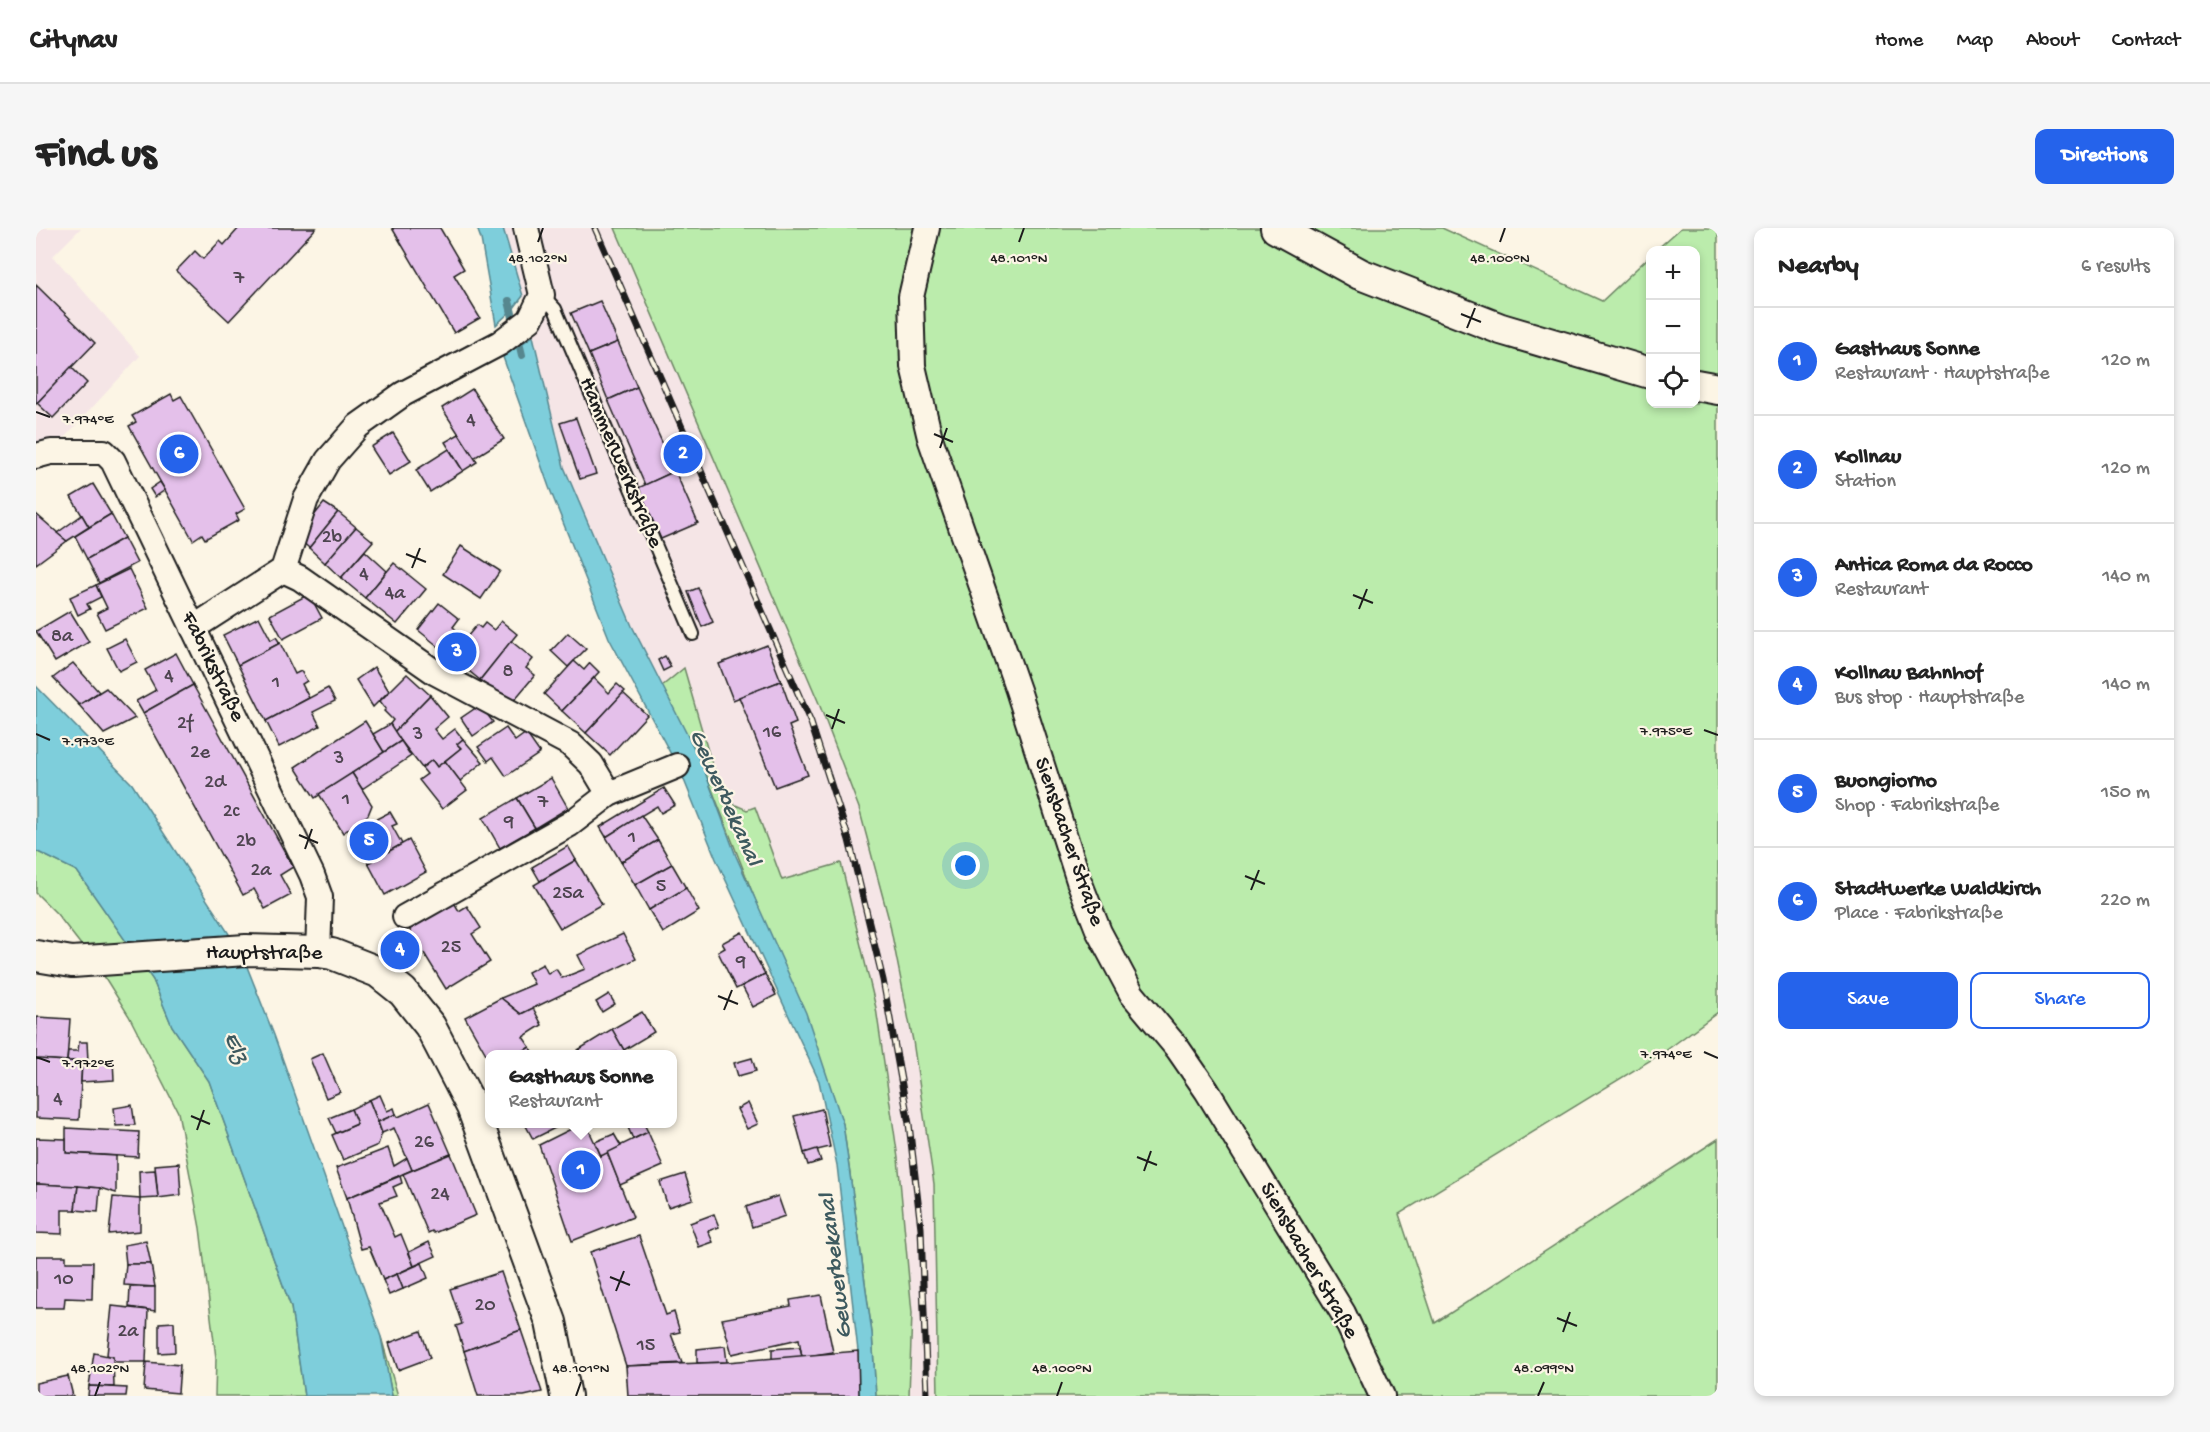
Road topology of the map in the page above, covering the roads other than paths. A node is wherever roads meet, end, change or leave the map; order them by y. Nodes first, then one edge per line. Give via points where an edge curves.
1 (526, 228) edge
2 (927, 228) edge
3 (1275, 228) edge
4 (542, 295) junction
5 (1646, 372) edge
6 (1700, 386) edge
7 (1718, 389) edge
8 (36, 456) edge
9 (283, 570) junction
10 (193, 628) junction
11 (693, 634) dead end
12 (677, 766) dead end
13 (609, 794) junction
14 (405, 917) dead end
15 (318, 952) junction
16 (36, 956) edge
17 (566, 1396) edge
18 (1382, 1396) edge

1 - 4 street
2 - 18 street, Siensbacher Straße via 911,297 918,387 930,438 1018,690 1078,881 1099,932 1132,994 1207,1091 1343,1314
3 - 5 street via 1360,274 1501,330
4 - 9 street via 530,321 500,343 403,394 358,426 328,460 306,499
4 - 11 lane, Hammerwerkstraße via 555,309
6 - 7 street
8 - 10 street, Fabrikstraße via 51,452 104,452 113,461
9 - 10 street
9 - 13 street via 436,673 570,744 591,764
10 - 15 street, Fabrikstraße via 312,875 320,897
12 - 13 street
13 - 14 street via 570,824
15 - 16 street, Hauptstraße via 246,950 72,962
15 - 17 street, Hauptstraße via 378,972 403,992 430,1026 472,1107 532,1264 557,1344

